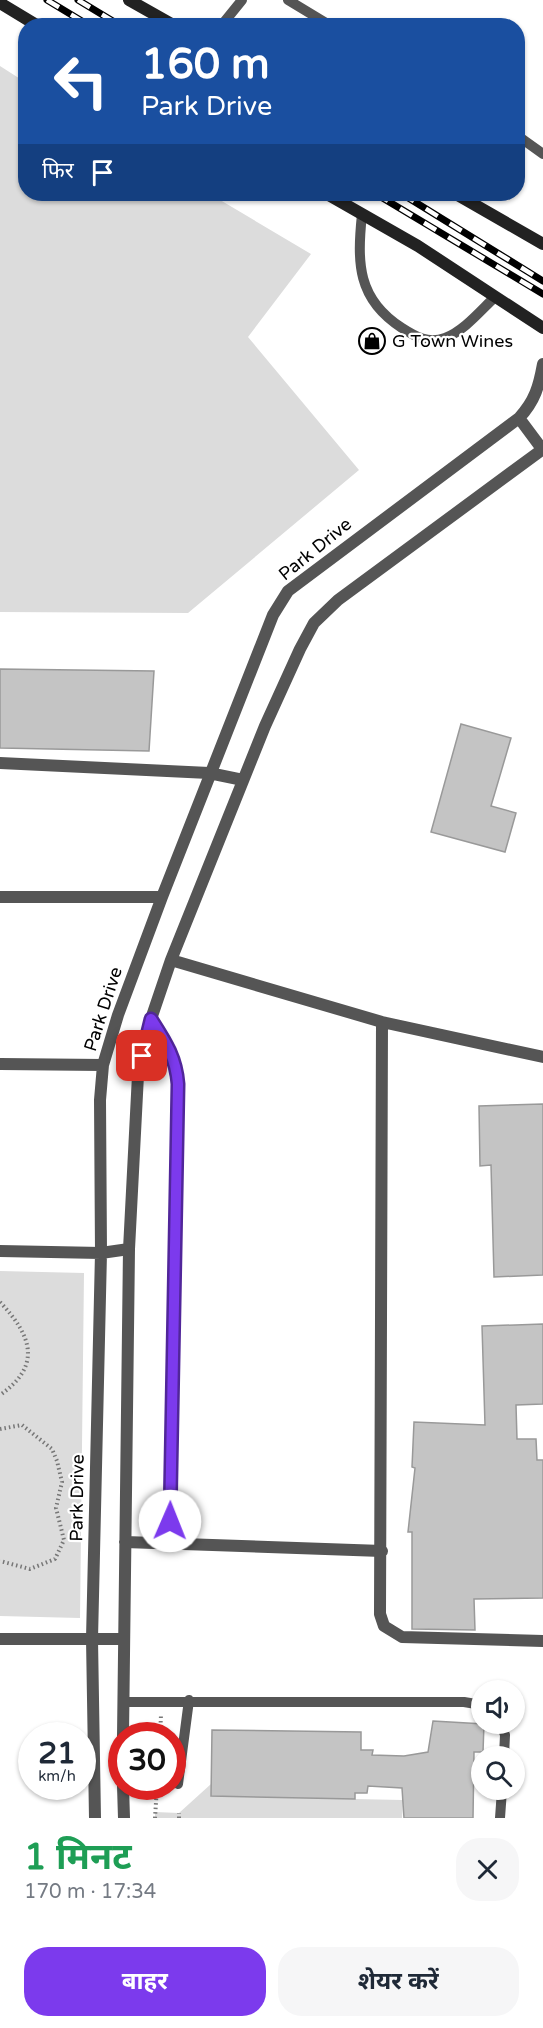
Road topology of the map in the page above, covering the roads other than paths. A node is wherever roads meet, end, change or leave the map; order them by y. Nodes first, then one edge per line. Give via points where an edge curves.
1 (129, 0) edge
2 (242, 0) edge
3 (288, 0) edge
4 (0, 3) edge
5 (25, 18) edge
6 (161, 18) edge
7 (227, 18) edge
8 (318, 18) edge
9 (525, 141) edge
10 (543, 154) edge
11 (339, 201) edge
12 (468, 201) edge
13 (362, 214) junction
14 (543, 244) edge
15 (495, 297) junction
16 (543, 328) edge
17 (543, 364) edge
18 (519, 418) junction
19 (542, 449) edge
20 (0, 763) edge
21 (209, 773) junction
22 (243, 780) junction
23 (0, 897) edge
24 (162, 897) junction
25 (171, 960) junction
26 (151, 1019) junction
27 (382, 1022) junction
28 (543, 1057) edge
29 (0, 1064) edge
30 (103, 1065) junction
31 (129, 1249) junction
32 (0, 1251) edge
33 (100, 1253) junction
34 (125, 1542) junction
35 (169, 1544) junction
36 (382, 1551) junction
37 (0, 1639) edge
38 (92, 1639) junction
39 (123, 1639) junction
40 (543, 1641) edge
41 (189, 1700) junction
42 (123, 1702) junction
43 (471, 1703) edge
44 (123, 1722) edge
45 (186, 1723) edge
46 (123, 1800) edge
47 (501, 1800) edge
48 (95, 1818) edge
49 (124, 1818) edge
50 (500, 1818) edge

1 - 6 main road
2 - 7 lane
3 - 8 lane
4 - 5 main road
9 - 10 lane
11 - 13 main road
12 - 14 main road
13 - 15 main road
13 - 15 lane via 358,250 369,297 409,332 424,341 445,338 460,330
15 - 16 main road
17 - 18 street, Park Drive via 538,390
18 - 19 street
18 - 21 street, Park Drive via 288,591 273,615
19 - 22 street via 338,600 314,623
20 - 21 street
21 - 22 street
21 - 24 street, Park Drive
22 - 25 street
23 - 24 street
24 - 30 street, Park Drive
25 - 26 street
25 - 27 street
26 - 31 street via 138,1075
26 - 35 street via 172,1051 178,1084
27 - 28 street
27 - 36 street
29 - 30 street
30 - 33 street, Park Drive
31 - 33 street
31 - 34 street
32 - 33 street
33 - 38 street, Park Drive
34 - 35 street
34 - 39 street
35 - 36 street
36 - 40 street via 380,1614 391,1633 402,1638
37 - 38 street
38 - 39 street
38 - 48 street, Park Drive
39 - 42 street
41 - 42 lane
41 - 43 lane
41 - 45 lane
42 - 44 street
46 - 49 street
47 - 50 lane

